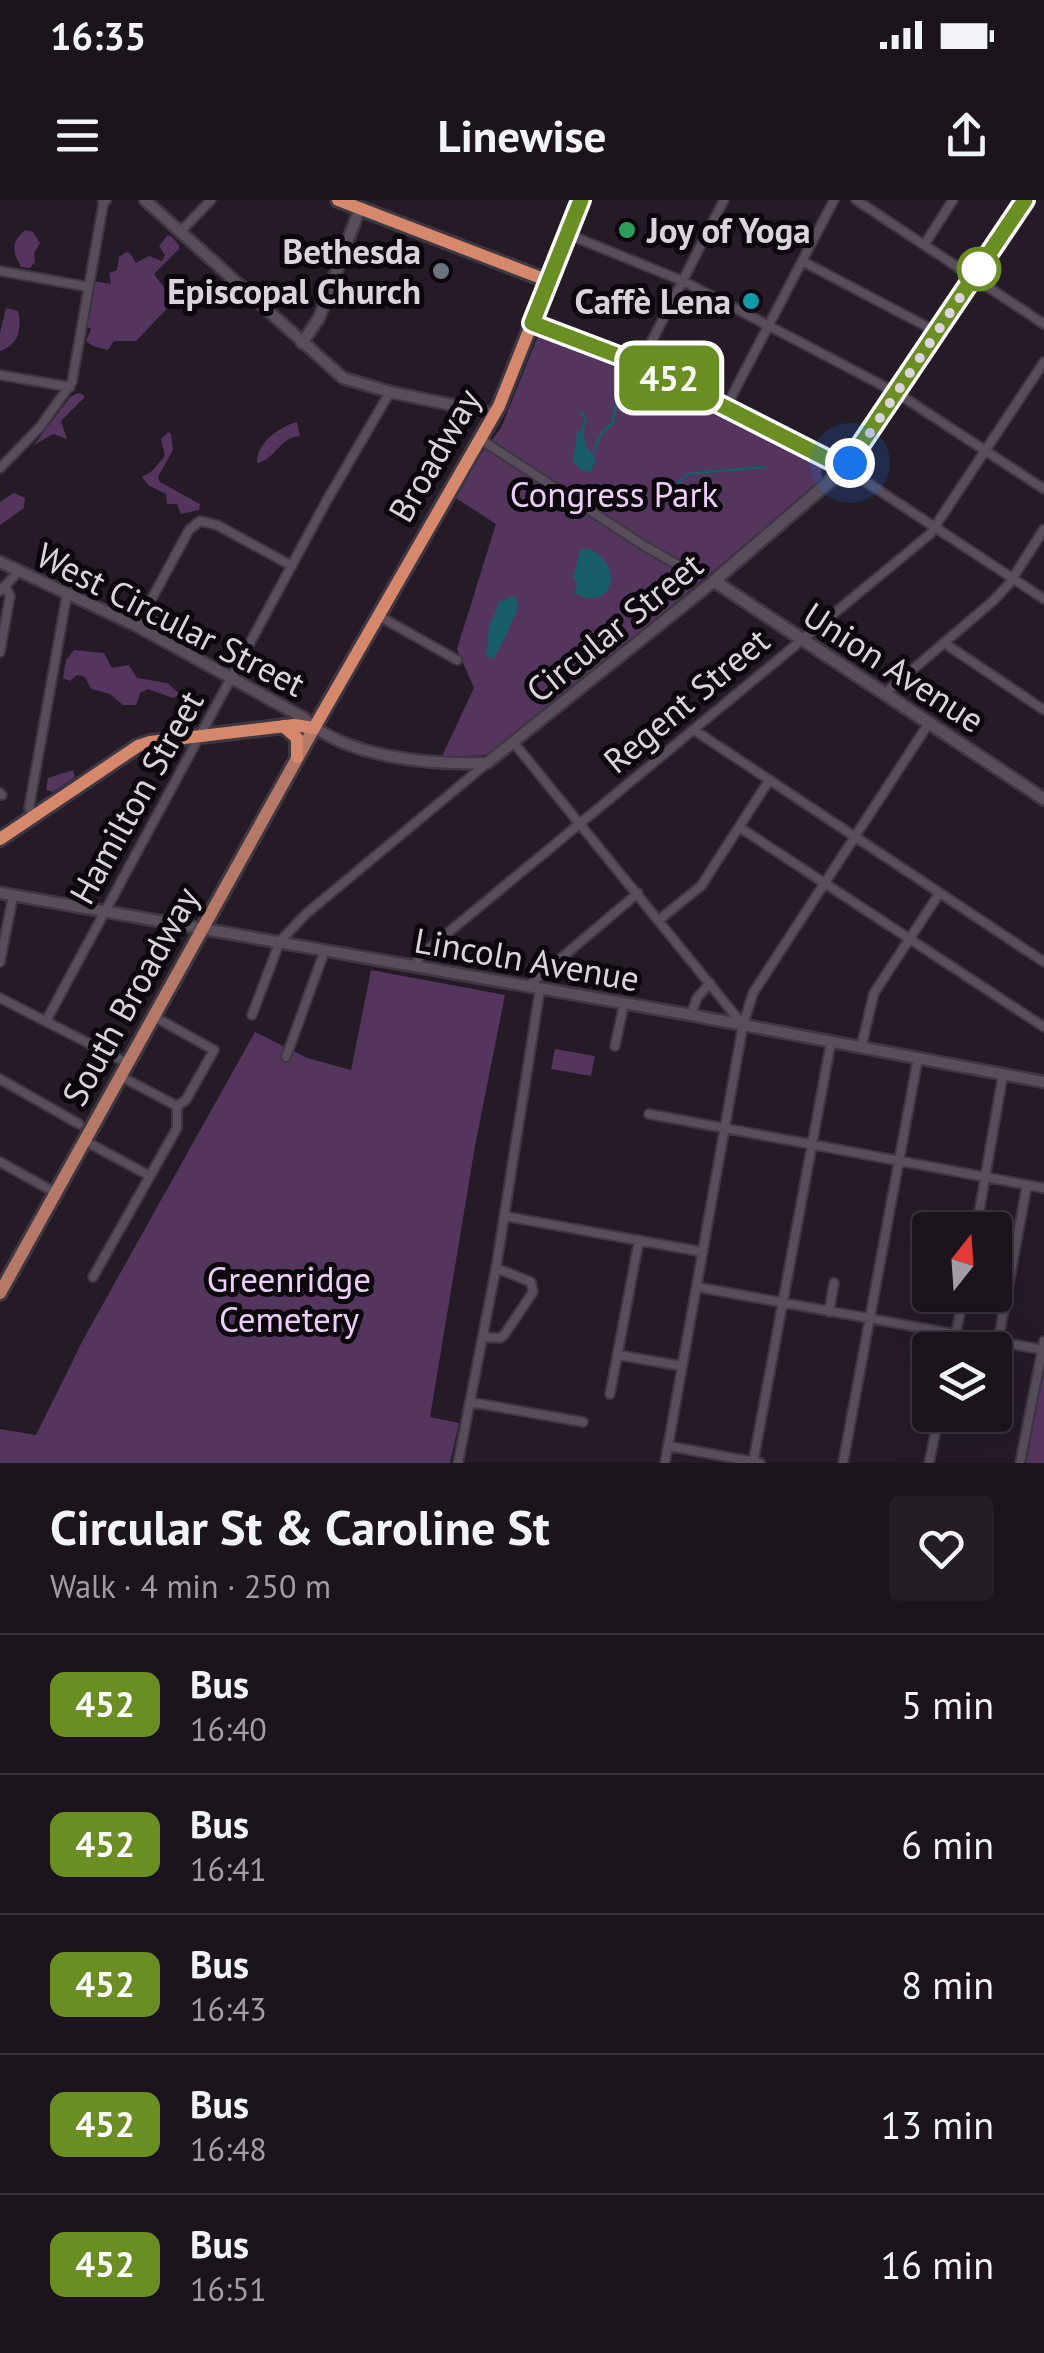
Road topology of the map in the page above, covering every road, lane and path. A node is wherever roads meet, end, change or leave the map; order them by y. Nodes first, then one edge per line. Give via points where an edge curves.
1 (104, 200) edge
2 (145, 200) edge
3 (211, 200) edge
4 (338, 200) edge
5 (582, 200) edge
6 (724, 200) edge
7 (834, 200) edge
8 (856, 200) edge
9 (953, 200) edge
10 (1025, 200) edge
11 (360, 208) junction
12 (181, 231) junction
13 (567, 234) junction
14 (924, 245) junction
15 (802, 261) junction
16 (0, 271) edge
17 (974, 278) junction
18 (549, 280) junction
19 (683, 282) junction
20 (89, 287) junction
21 (532, 323) junction
22 (1044, 324) edge
23 (769, 326) junction
24 (938, 332) junction
25 (302, 344) junction
26 (1044, 362) edge
27 (640, 364) junction
28 (0, 375) edge
29 (70, 387) junction
30 (390, 392) junction
31 (897, 393) junction
32 (726, 406) junction
33 (495, 414) junction
34 (480, 439) junction
35 (985, 450) junction
36 (813, 451) junction
37 (0, 468) edge
38 (845, 468) junction
39 (1044, 488) edge
40 (820, 490) junction
41 (934, 527) junction
42 (1044, 530) edge
43 (0, 562) edge
44 (292, 566) junction
45 (19, 571) junction
46 (690, 572) dead end
47 (1012, 579) junction
48 (714, 581) junction
49 (3, 588) edge
50 (67, 594) junction
51 (1044, 599) edge
52 (379, 616) junction
53 (136, 626) junction
54 (802, 640) junction
55 (944, 643) junction
56 (0, 652) edge
57 (456, 660) dead end
58 (232, 679) junction
59 (884, 694) junction
60 (1044, 710) edge
61 (928, 723) junction
62 (283, 726) junction
63 (314, 728) junction
64 (694, 730) junction
65 (200, 737) junction
66 (514, 743) junction
67 (297, 758) junction
68 (487, 763) junction
69 (768, 782) junction
70 (1044, 798) edge
71 (33, 817) junction
72 (580, 823) junction
73 (739, 828) junction
74 (854, 838) junction
75 (0, 839) edge
76 (825, 885) junction
77 (0, 893) edge
78 (638, 893) junction
79 (940, 894) junction
80 (13, 896) junction
81 (104, 911) junction
82 (660, 919) junction
83 (201, 929) junction
84 (910, 939) junction
85 (280, 942) junction
86 (325, 950) junction
87 (0, 962) edge
88 (1044, 962) edge
89 (414, 966) junction
90 (710, 983) junction
91 (527, 987) junction
92 (540, 989) junction
93 (0, 998) edge
94 (624, 1004) junction
95 (252, 1015) dead end
96 (691, 1015) junction
97 (153, 1016) junction
98 (47, 1019) junction
99 (743, 1025) junction
100 (1044, 1026) edge
101 (831, 1042) junction
102 (615, 1046) dead end
103 (861, 1048) junction
104 (286, 1057) dead end
105 (918, 1058) junction
106 (124, 1070) junction
107 (1003, 1074) junction
108 (0, 1079) edge
109 (1044, 1082) edge
110 (177, 1106) junction
111 (649, 1114) dead end
112 (79, 1124) dead end
113 (725, 1129) junction
114 (85, 1140) junction
115 (812, 1147) junction
116 (0, 1162) edge
117 (898, 1163) junction
118 (148, 1175) junction
119 (985, 1177) junction
120 (1028, 1184) junction
121 (1044, 1188) edge
122 (56, 1193) junction
123 (979, 1212) edge
124 (504, 1216) junction
125 (639, 1240) junction
126 (703, 1252) junction
127 (496, 1268) junction
128 (93, 1277) dead end
129 (834, 1283) dead end
130 (696, 1287) junction
131 (0, 1294) edge
132 (784, 1303) junction
133 (829, 1312) junction
134 (870, 1319) junction
135 (945, 1332) edge
136 (1000, 1332) edge
137 (483, 1337) junction
138 (1012, 1344) edge
139 (1044, 1347) edge
140 (618, 1355) junction
141 (682, 1366) junction
142 (610, 1394) dead end
143 (470, 1402) junction
144 (584, 1422) dead end
145 (935, 1432) edge
146 (668, 1446) junction
147 (755, 1462) edge
148 (458, 1463) edge
149 (665, 1463) edge
150 (843, 1463) edge
151 (929, 1463) edge
152 (1020, 1463) edge

1 - 20 street
2 - 12 street
3 - 12 street
4 - 11 highway
5 - 13 highway, Broadway
6 - 19 street
7 - 15 street
8 - 14 street
9 - 14 street
10 - 17 street, Circular Street
11 - 18 highway
11 - 25 street via 319,318
12 - 25 street
13 - 18 highway, Broadway
13 - 19 street
14 - 17 street
15 - 23 street
15 - 24 street
16 - 20 street
17 - 22 street
17 - 24 street, Circular Street
18 - 21 highway, Broadway
19 - 23 street
19 - 27 street
20 - 29 street
21 - 27 main road
21 - 33 highway, Broadway
23 - 31 street
23 - 32 street
24 - 31 street, Circular Street
25 - 30 street via 343,378
26 - 35 street, Regent Street
27 - 32 main road
28 - 29 street
29 - 37 street
30 - 33 street
30 - 44 street, Hamilton Street
31 - 35 street
31 - 38 street, Circular Street
32 - 36 main road
33 - 34 highway, Broadway
34 - 46 street
34 - 52 highway, Broadway
35 - 39 street
35 - 41 street, Regent Street
36 - 38 main road
36 - 40 main road via 826,464
38 - 40 main road, Circular Street
38 - 41 street
40 - 48 main road, Circular Street
41 - 47 street
41 - 54 street, Regent Street
42 - 47 street
43 - 45 street, West Circular Street
44 - 53 street via 200,521
44 - 58 street, Hamilton Street
45 - 49 street
45 - 50 street, West Circular Street
47 - 51 street
47 - 55 street
48 - 54 main road, Union Avenue
48 - 66 street, Circular Street
49 - 56 street via 10,596
50 - 53 street, West Circular Street
50 - 71 street via 29,808
52 - 57 street
52 - 63 highway, Broadway
53 - 58 street, West Circular Street
54 - 59 main road, Union Avenue
54 - 64 street, Regent Street
55 - 59 street
55 - 60 street
58 - 63 street, West Circular Street
58 - 65 street, Hamilton Street
59 - 61 main road, Union Avenue
61 - 70 main road, Union Avenue
61 - 74 street
62 - 63 highway
62 - 65 highway
62 - 67 highway via 297,738
63 - 67 main road, South Broadway
63 - 68 street via 408,760
64 - 69 street
64 - 72 street, Regent Street
65 - 71 highway via 138,746
65 - 81 street, Hamilton Street
66 - 68 street, Circular Street
66 - 72 street
67 - 83 main road, South Broadway
68 - 85 street
69 - 73 street
69 - 74 street
71 - 75 highway
72 - 78 street
72 - 89 street, Regent Street
73 - 76 street
73 - 82 street via 701,886
74 - 76 street
74 - 79 street
76 - 84 street
76 - 99 street via 758,984
77 - 80 street, Lincoln Avenue
78 - 82 street
78 - 91 street
79 - 84 street
79 - 88 street
80 - 81 street, Lincoln Avenue
80 - 87 street
81 - 83 street, Lincoln Avenue
81 - 98 street, Hamilton Street
82 - 90 street
83 - 85 street, Lincoln Avenue
83 - 97 main road, South Broadway
84 - 100 street
84 - 103 street via 874,993
85 - 86 street, Lincoln Avenue
85 - 95 street
86 - 89 street, Lincoln Avenue
86 - 104 street
89 - 91 street, Lincoln Avenue
90 - 96 street
90 - 99 street
91 - 92 street, Lincoln Avenue
92 - 94 street, Lincoln Avenue
92 - 124 street
93 - 98 street
94 - 96 street, Lincoln Avenue
94 - 102 street
96 - 99 street, Lincoln Avenue
97 - 106 main road, South Broadway
97 - 110 street via 214,1050
98 - 106 street
99 - 101 street, Lincoln Avenue
99 - 113 street
101 - 103 street, Lincoln Avenue
101 - 115 street
103 - 105 street, Lincoln Avenue
105 - 107 street, Lincoln Avenue
105 - 117 street
106 - 110 street
106 - 114 main road, South Broadway
107 - 109 street, Lincoln Avenue
107 - 119 street
108 - 112 street
110 - 118 street via 177,1128
111 - 113 street
113 - 115 street
113 - 126 street
114 - 118 street
114 - 122 main road, South Broadway
115 - 117 street
115 - 132 street
116 - 122 street
117 - 119 street
117 - 134 street
118 - 128 street
119 - 120 street
119 - 123 street
120 - 121 street
120 - 136 street
122 - 131 main road, South Broadway
124 - 125 street
124 - 127 street
125 - 126 street
125 - 140 street
126 - 130 street
127 - 137 street
127 - 137 street via 526,1278 533,1292 504,1335
129 - 133 street
130 - 132 street
130 - 141 street
132 - 133 street
132 - 147 street
133 - 134 street
134 - 135 street
134 - 150 street
137 - 143 street
138 - 139 street
139 - 152 street
140 - 141 street
140 - 142 street
141 - 146 street
143 - 144 street
143 - 148 street
145 - 151 street
146 - 147 street
146 - 149 street

